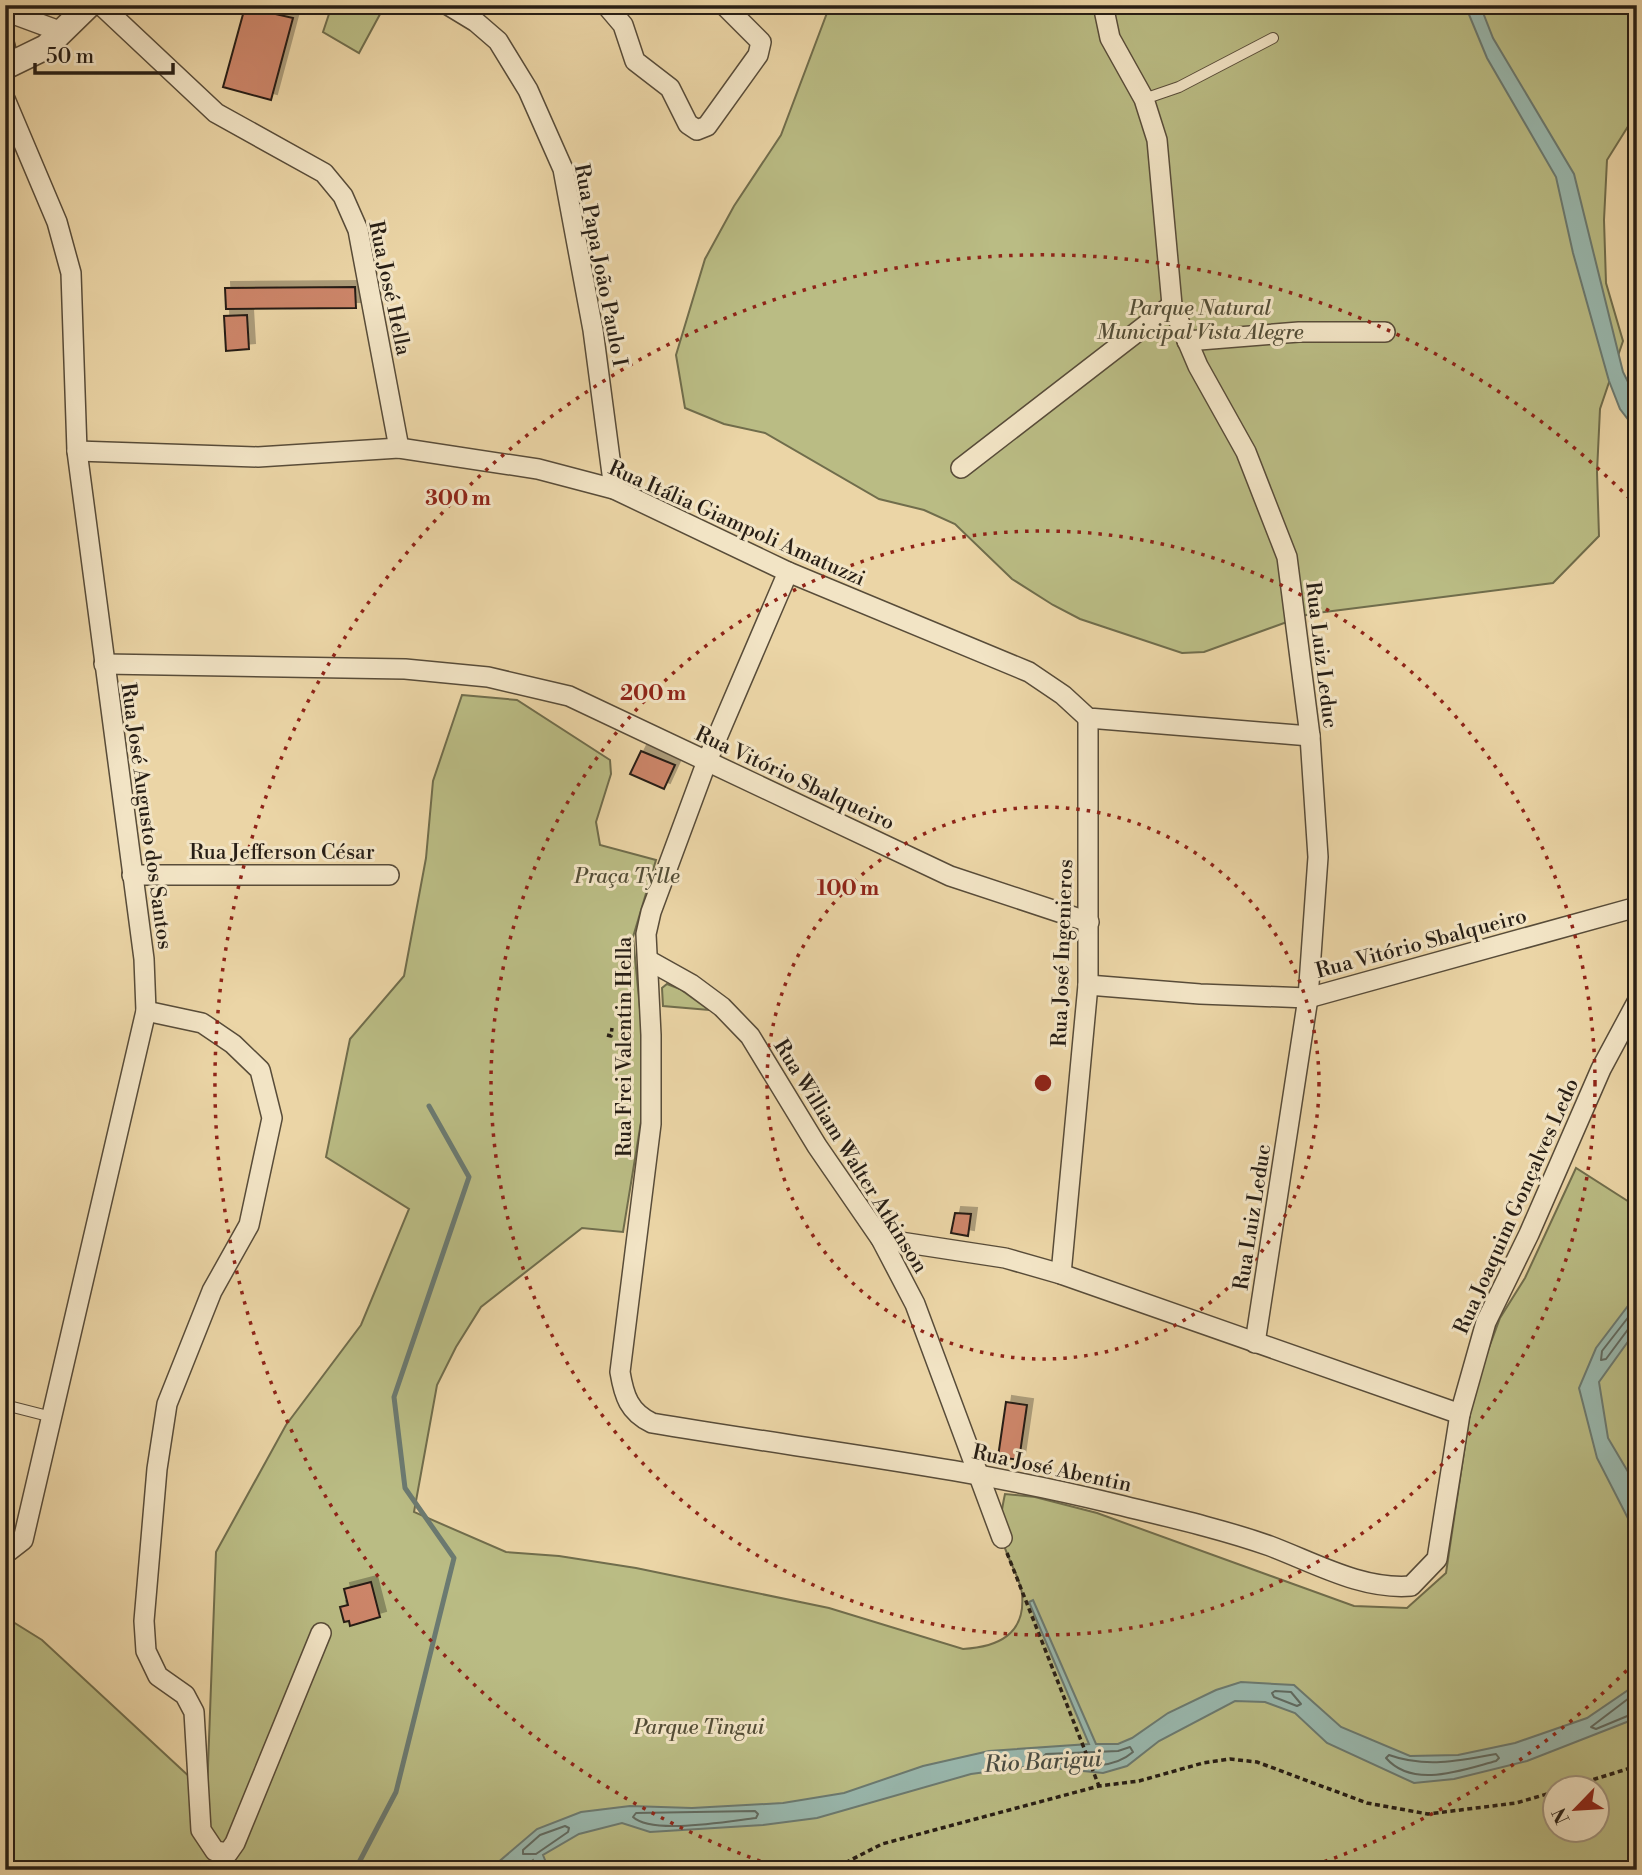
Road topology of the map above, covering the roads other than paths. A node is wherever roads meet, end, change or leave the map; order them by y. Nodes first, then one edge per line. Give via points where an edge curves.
1 (89, 5) edge
2 (101, 5) edge
3 (448, 5) edge
4 (606, 5) edge
5 (724, 5) edge
6 (1103, 5) edge
7 (5, 11) edge
8 (62, 32) junction
9 (1273, 38) dead end
10 (7, 59) edge
11 (5, 99) edge
12 (1144, 99) junction
13 (1172, 305) junction
14 (1384, 332) dead end
15 (1187, 341) junction
16 (399, 448) junction
17 (77, 451) junction
18 (961, 468) dead end
19 (614, 489) junction
20 (788, 572) junction
21 (104, 664) junction
22 (1088, 718) junction
23 (1310, 736) junction
24 (706, 761) junction
25 (132, 874) junction
26 (389, 875) dead end
27 (1637, 907) edge
28 (1089, 922) junction
29 (648, 960) junction
30 (1088, 985) junction
31 (1308, 998) junction
32 (1637, 1002) edge
33 (146, 1011) junction
34 (881, 1239) junction
35 (1061, 1274) junction
36 (1255, 1343) junction
37 (5, 1405) edge
38 (1460, 1414) junction
39 (638, 1416) joint
40 (52, 1417) junction
41 (979, 1474) junction
42 (1002, 1538) road end
43 (5, 1555) edge
44 (1437, 1559) joint
45 (321, 1633) dead end

1 - 8 street
2 - 16 street, Rua José Hella via 216,113 324,173 343,196 358,230
3 - 19 street, Rua Papa João Paulo I via 498,40 528,90 563,169 593,330
4 - 5 street via 623,25 635,61 670,88 688,124 697,130 708,126 758,55 761,42
6 - 12 street, Rua Luiz Leduc via 1110,38
7 - 8 street
8 - 10 street via 46,47
9 - 12 lane via 1179,87
11 - 17 street, Rua José Augusto dos Santos via 57,222 71,273
12 - 13 street, Rua Luiz Leduc via 1157,140
13 - 15 street, Rua Luiz Leduc
13 - 18 street
14 - 15 street via 1299,332
15 - 23 street, Rua Luiz Leduc via 1246,452 1287,556
16 - 17 street, Rua Itália Giampoli Amatuzzi via 258,457
16 - 19 street, Rua Itália Giampoli Amatuzzi via 538,469
17 - 21 street, Rua José Augusto dos Santos
19 - 20 street, Rua Itália Giampoli Amatuzzi
20 - 22 street, Rua Itália Giampoli Amatuzzi via 1029,672
20 - 24 street, Rua Frei Valentin Hella
21 - 24 street, Rua Vitório Sbalqueiro via 405,669 488,677 569,696
21 - 25 street, Rua José Augusto dos Santos
22 - 23 street
22 - 28 street, Rua José Ingenieros
23 - 31 street, Rua Luiz Leduc via 1318,857
24 - 28 street, Rua Vitório Sbalqueiro via 950,876
24 - 29 street, Rua Frei Valentin Hella via 651,912 646,934
25 - 26 street, Rua Jefferson César
25 - 33 street, Rua José Augusto dos Santos
27 - 31 street, Rua Vitório Sbalqueiro
28 - 30 street, Rua José Ingenieros
29 - 34 street, Rua William Walter Atkinson via 722,1007 750,1036
29 - 39 street, Rua Frei Valentin Hella via 651,1125 620,1372 624,1398
30 - 31 street, Rua Vitório Sbalqueiro
30 - 35 street, Rua José Ingenieros
31 - 36 street, Rua Luiz Leduc
32 - 38 street, Rua Joaquim Gonçalves Ledo via 1601,1069 1486,1322
33 - 40 street, Rua José Augusto dos Santos
33 - 45 street via 202,1023 233,1044 260,1070 272,1118 250,1225 212,1291 167,1404 144,1621 146,1651 158,1676 185,1695 194,1712 201,1830 215,1851 228,1853 235,1843
34 - 35 street via 1005,1258
34 - 41 street, Rua William Walter Atkinson via 915,1304
35 - 36 street
36 - 38 street
37 - 40 lane
38 - 44 street, Rua Joaquim Gonçalves Ledo
39 - 41 street, Rua José Abentin via 664,1426
40 - 43 street, Rua José Augusto dos Santos via 23,1540
41 - 42 street, Rua William Walter Atkinson
41 - 44 street, Rua José Abentin via 1254,1542 1391,1588 1411,1587

